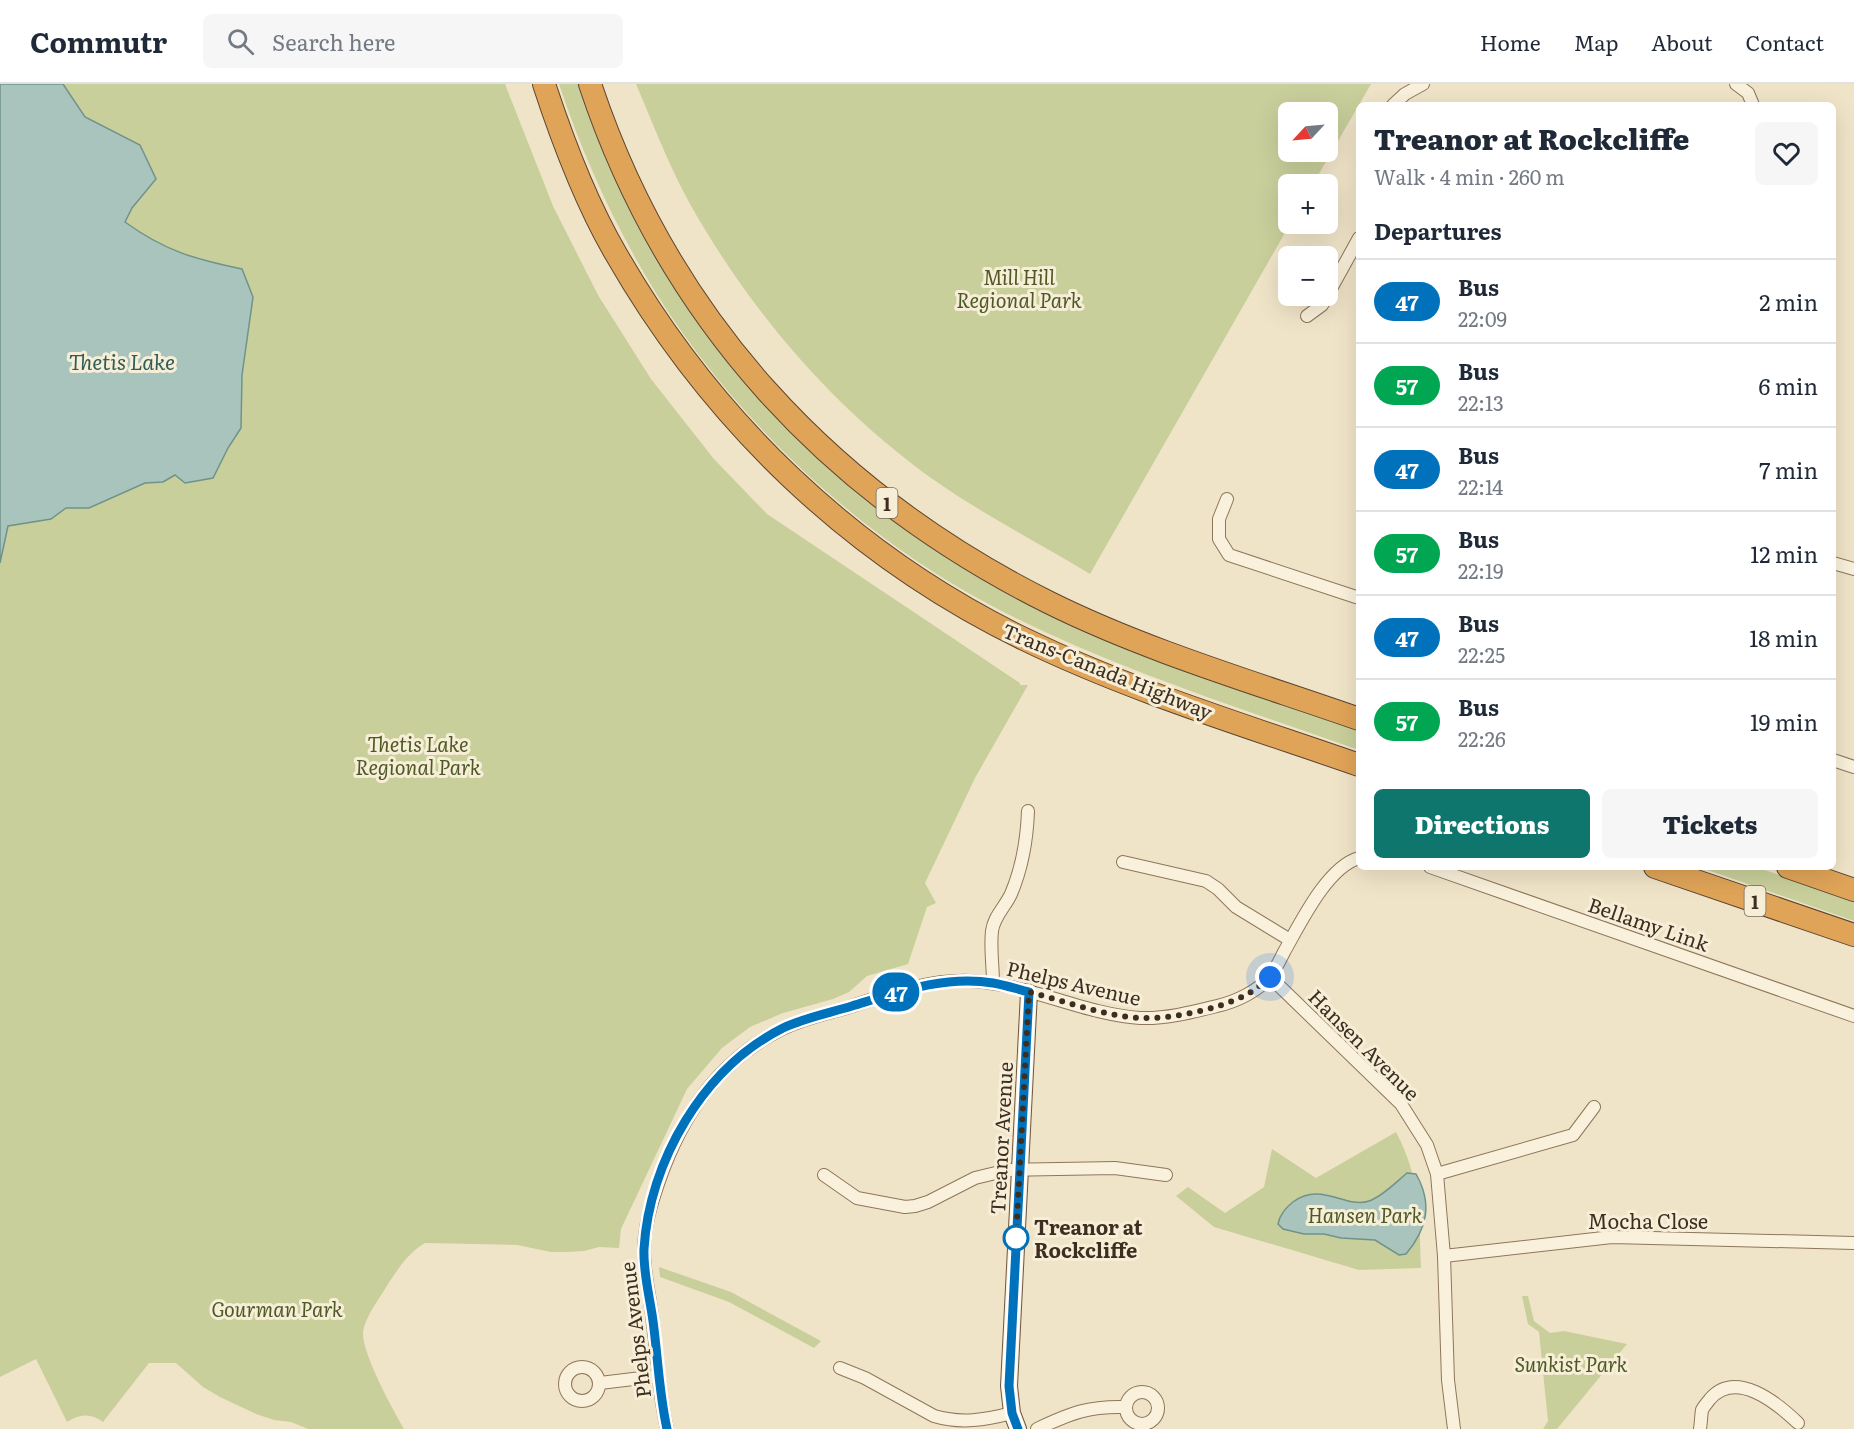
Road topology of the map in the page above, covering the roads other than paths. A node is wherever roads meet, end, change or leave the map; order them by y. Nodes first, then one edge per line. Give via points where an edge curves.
1 (544, 84) edge
2 (590, 84) edge
3 (1423, 84) edge
4 (1736, 84) edge
5 (1396, 102) edge
6 (1752, 102) edge
7 (1356, 243) edge
8 (1338, 275) edge
9 (1321, 306) edge
10 (1307, 316) dead end
11 (1227, 499) dead end
12 (1836, 564) edge
13 (1854, 569) edge
14 (1356, 597) edge
15 (1356, 718) edge
16 (1836, 761) edge
17 (1356, 764) edge
18 (1854, 767) edge
19 (1028, 811) dead end
20 (1355, 859) edge
21 (1123, 862) dead end
22 (1439, 870) edge
23 (1664, 870) edge
24 (1797, 870) edge
25 (1854, 890) edge
26 (1854, 935) edge
27 (1290, 940) junction
28 (1270, 977) junction
29 (993, 983) junction
30 (1029, 992) junction
31 (1854, 1016) edge
32 (1594, 1107) dead end
33 (1018, 1169) junction
34 (1437, 1174) junction
35 (824, 1175) dead end
36 (1166, 1175) dead end
37 (1854, 1243) edge
38 (1444, 1256) junction
39 (840, 1368) dead end
40 (658, 1376) junction
41 (600, 1383) dead end
42 (1126, 1407) dead end
43 (1012, 1413) junction
44 (1798, 1423) dead end
45 (667, 1429) edge
46 (1018, 1429) edge
47 (1037, 1429) edge
48 (1454, 1429) edge
49 (1700, 1429) edge

1 - 17 highway, Trans-Canada Highway / 1 via 584,190 614,252 680,353 768,457 860,539 964,608 1025,640 1160,695
2 - 15 highway, Trans-Canada Highway / 1 via 638,203 698,303 759,384 840,465 934,538 1052,604 1147,644
3 - 5 street
4 - 6 street via 1748,93
7 - 8 street
9 - 10 street
11 - 14 street via 1219,519 1219,539 1229,555
12 - 13 street
16 - 18 street
19 - 29 street via 1017,877 992,931
20 - 27 street, Phelps Avenue via 1325,883
21 - 27 street via 1206,881 1236,907
22 - 31 street, Bellamy Link
23 - 26 highway, 1
24 - 25 highway
27 - 28 street, Phelps Avenue
28 - 30 street, Phelps Avenue via 1249,993 1221,1005 1167,1017 1117,1015
28 - 34 street, Hansen Avenue via 1401,1104 1427,1145
29 - 30 street, Phelps Avenue
29 - 40 street, Phelps Avenue via 961,981 913,987 796,1022 757,1044 694,1105 668,1156 647,1220 644,1251
30 - 33 street, Treanor Avenue
32 - 34 street via 1573,1135
33 - 35 street via 975,1178 928,1202 905,1207 857,1198
33 - 36 street via 1116,1168
33 - 43 street, Treanor Avenue via 1009,1386
34 - 38 street, Hansen Avenue
37 - 38 street, Mocha Close via 1612,1236
38 - 48 street, Hansen Avenue
39 - 43 street via 945,1419 975,1421
40 - 41 street
40 - 45 street, Phelps Avenue
42 - 47 street via 1082,1410
43 - 46 street, Treanor Avenue
44 - 49 street via 1772,1401 1733,1386 1716,1392 1703,1408

